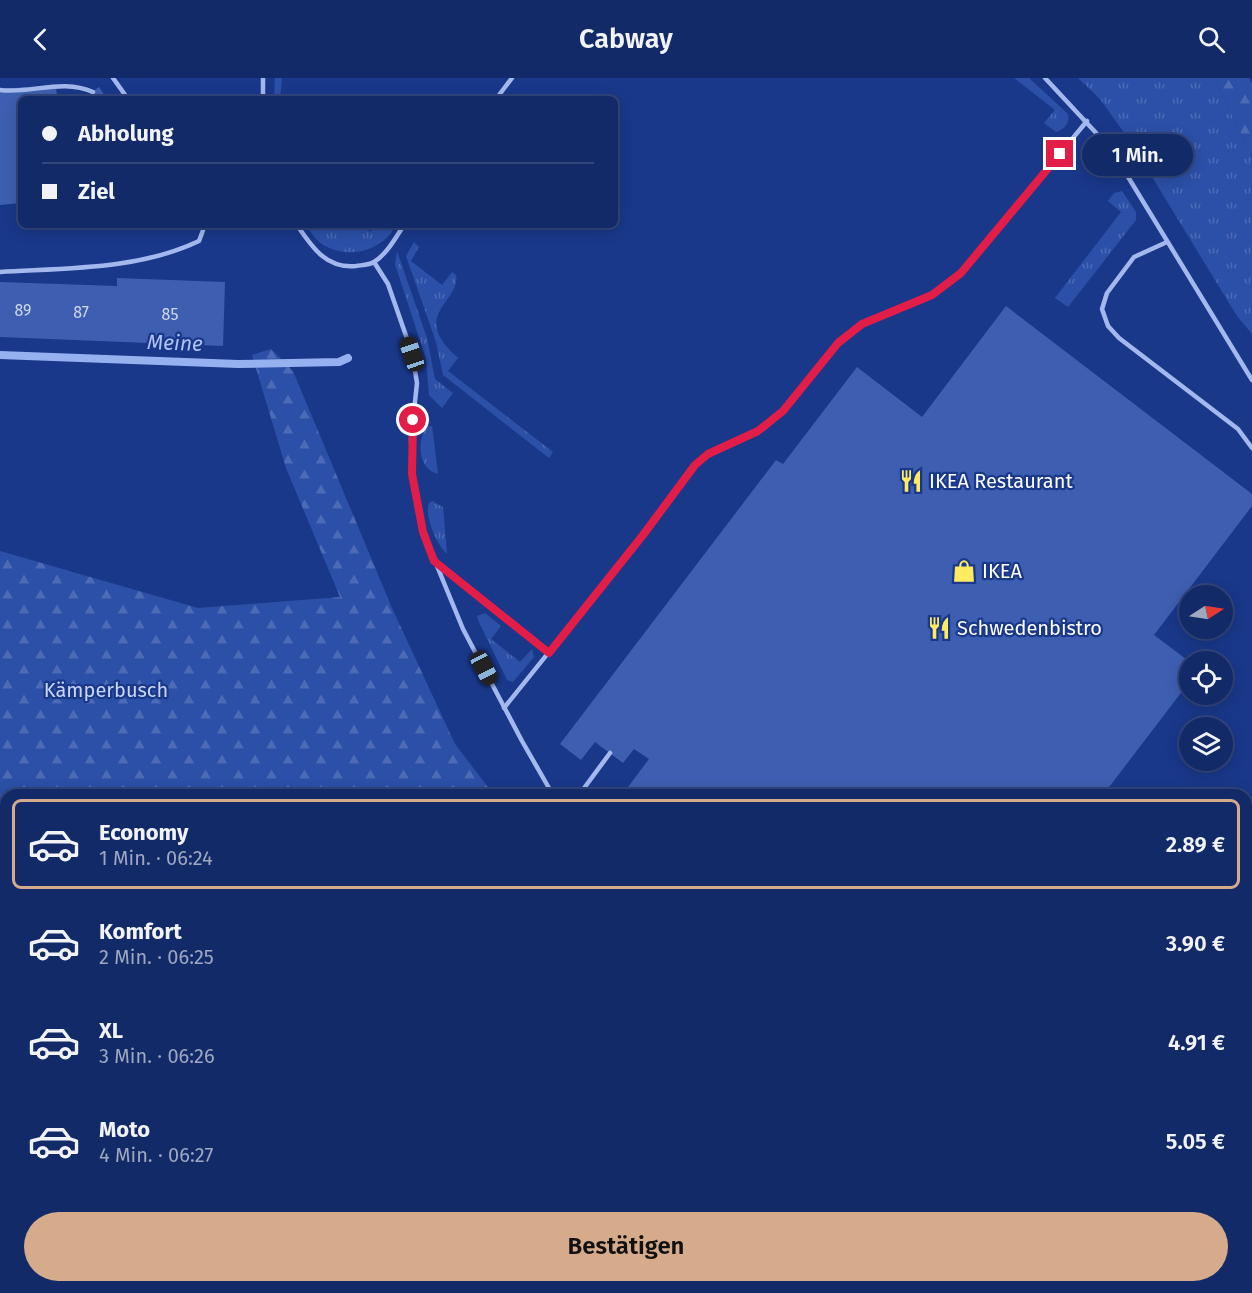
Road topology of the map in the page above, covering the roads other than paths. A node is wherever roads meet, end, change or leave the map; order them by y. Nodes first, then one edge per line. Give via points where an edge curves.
1 (112, 78) edge
2 (263, 78) edge
3 (512, 78) edge
4 (1045, 78) edge
5 (56, 80) edge
6 (0, 90) edge
7 (93, 92) dead end
8 (126, 96) edge
9 (263, 96) edge
10 (498, 96) edge
11 (1087, 121) junction
12 (204, 228) edge
13 (299, 228) edge
14 (402, 228) edge
15 (1167, 242) junction
16 (374, 262) junction
17 (0, 272) edge
18 (1252, 380) edge
19 (1252, 448) edge
20 (434, 561) junction
21 (549, 653) junction
22 (504, 708) junction
23 (610, 753) dead end
24 (550, 789) edge
25 (583, 789) edge

1 - 8 lane
2 - 9 lane
3 - 10 lane
4 - 11 lane
5 - 6 lane
5 - 7 lane via 83,85
11 - 15 lane via 1111,149
11 - 21 lane via 961,273 932,295 862,324 838,343 777,416 758,431 708,454 695,465
12 - 17 lane via 199,241 181,250 113,266
13 - 16 lane via 326,260 347,267
14 - 16 lane
15 - 18 lane
15 - 19 lane via 1134,257 1107,292 1102,309 1108,326 1238,429
16 - 20 lane via 388,284 412,354 417,383 412,474 423,532
20 - 21 lane
20 - 22 lane via 463,629
21 - 22 lane
22 - 24 lane
23 - 25 lane

